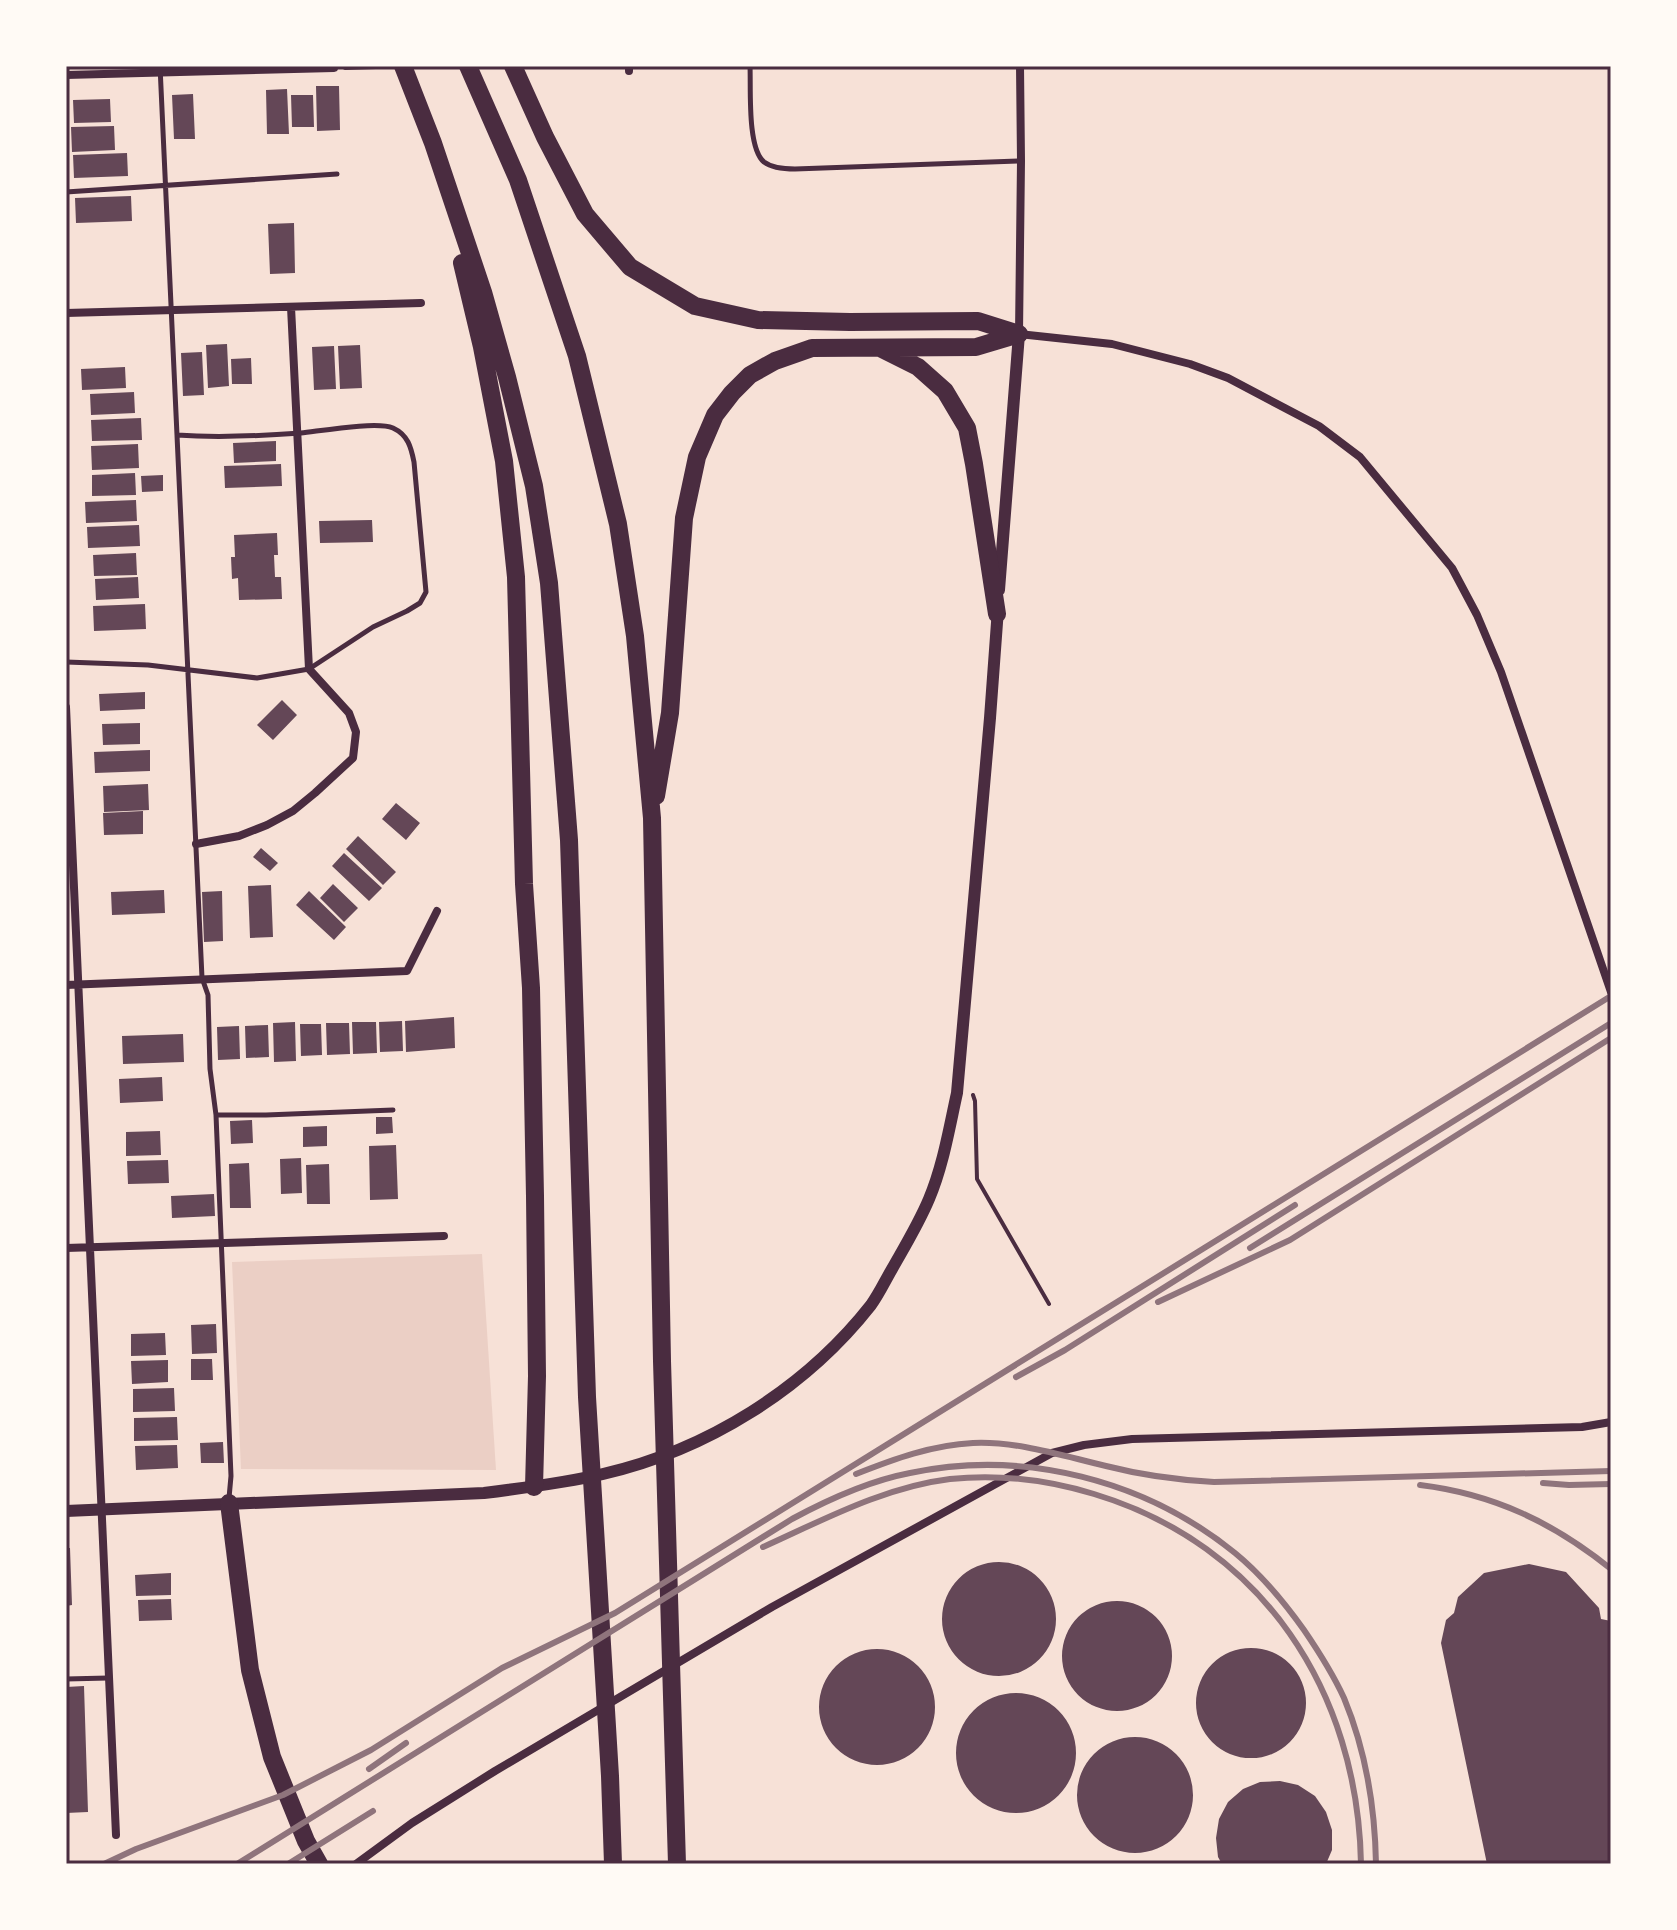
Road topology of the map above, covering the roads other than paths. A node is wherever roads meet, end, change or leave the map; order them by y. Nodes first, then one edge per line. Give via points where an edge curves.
1 (403, 66) edge
2 (468, 66) edge
3 (513, 66) edge
4 (750, 66) edge
5 (1020, 66) edge
6 (334, 68) road end
7 (160, 70) edge
8 (66, 75) edge
9 (433, 143) junction
10 (1021, 161) junction
11 (337, 174) dead end
12 (166, 185) junction
13 (66, 192) edge
14 (421, 303) dead end
15 (291, 307) junction
16 (171, 310) junction
17 (66, 313) edge
18 (1019, 334) junction
19 (878, 347) junction
20 (297, 433) junction
21 (177, 435) junction
22 (997, 614) junction
23 (66, 662) edge
24 (309, 669) junction
25 (188, 670) junction
26 (66, 707) edge
27 (66, 721) edge
28 (652, 818) junction
29 (196, 844) junction
30 (437, 911) dead end
31 (202, 978) junction
32 (79, 984) junction
33 (66, 985) edge
34 (1611, 992) edge
35 (393, 1110) dead end
36 (216, 1115) junction
37 (444, 1236) dead end
38 (221, 1242) junction
39 (89, 1247) junction
40 (66, 1248) edge
41 (1611, 1422) edge
42 (534, 1487) junction
43 (229, 1503) junction
44 (102, 1509) junction
45 (66, 1511) edge
46 (109, 1678) junction
47 (66, 1679) edge
48 (116, 1835) dead end
49 (319, 1864) edge
50 (356, 1864) edge
51 (613, 1864) edge
52 (677, 1864) edge

1 - 9 highway
2 - 28 highway via 528,209 577,356 600,449 635,636
3 - 18 highway via 585,214 630,267 695,306 758,320 978,321
4 - 10 lane via 754,142 765,163 795,169
5 - 10 street
6 - 7 street
7 - 8 street
7 - 12 lane
9 - 42 highway via 504,461 516,577 531,988
9 - 51 highway via 507,377 534,486 549,583 569,840 587,1397
10 - 18 street
11 - 12 lane
12 - 13 lane
12 - 16 lane
14 - 15 street
15 - 16 street
15 - 20 street
16 - 17 street
16 - 21 lane
18 - 19 highway via 976,347
18 - 22 street
18 - 34 street via 1112,344 1190,364 1319,426 1360,457 1452,568 1477,615
19 - 22 highway via 918,367 945,391 967,428
19 - 28 highway via 812,348 775,361 750,375 715,415 697,457 684,518 670,713
20 - 21 lane
20 - 24 street
20 - 24 lane via 390,426 404,435 414,462 426,592 420,603
21 - 25 lane
22 - 42 street via 957,1093 930,1198 906,1246 873,1302 835,1346 753,1411 660,1456
23 - 25 lane
24 - 25 lane via 257,678
24 - 29 street via 349,713 356,732 353,758 293,811 239,836
25 - 29 lane
26 - 27 street
27 - 32 street
28 - 52 highway
29 - 31 lane
30 - 31 street via 407,971
31 - 32 street
31 - 36 lane via 208,995
32 - 33 street
32 - 39 street
35 - 36 lane
36 - 38 lane
37 - 38 street
38 - 39 street
38 - 43 lane
39 - 40 street
39 - 44 street
41 - 50 street via 1132,1439 1052,1453 772,1607 495,1771
42 - 43 street
43 - 44 street
43 - 49 highway via 250,1670 272,1757
44 - 45 street
44 - 46 street
46 - 47 lane
46 - 48 street

